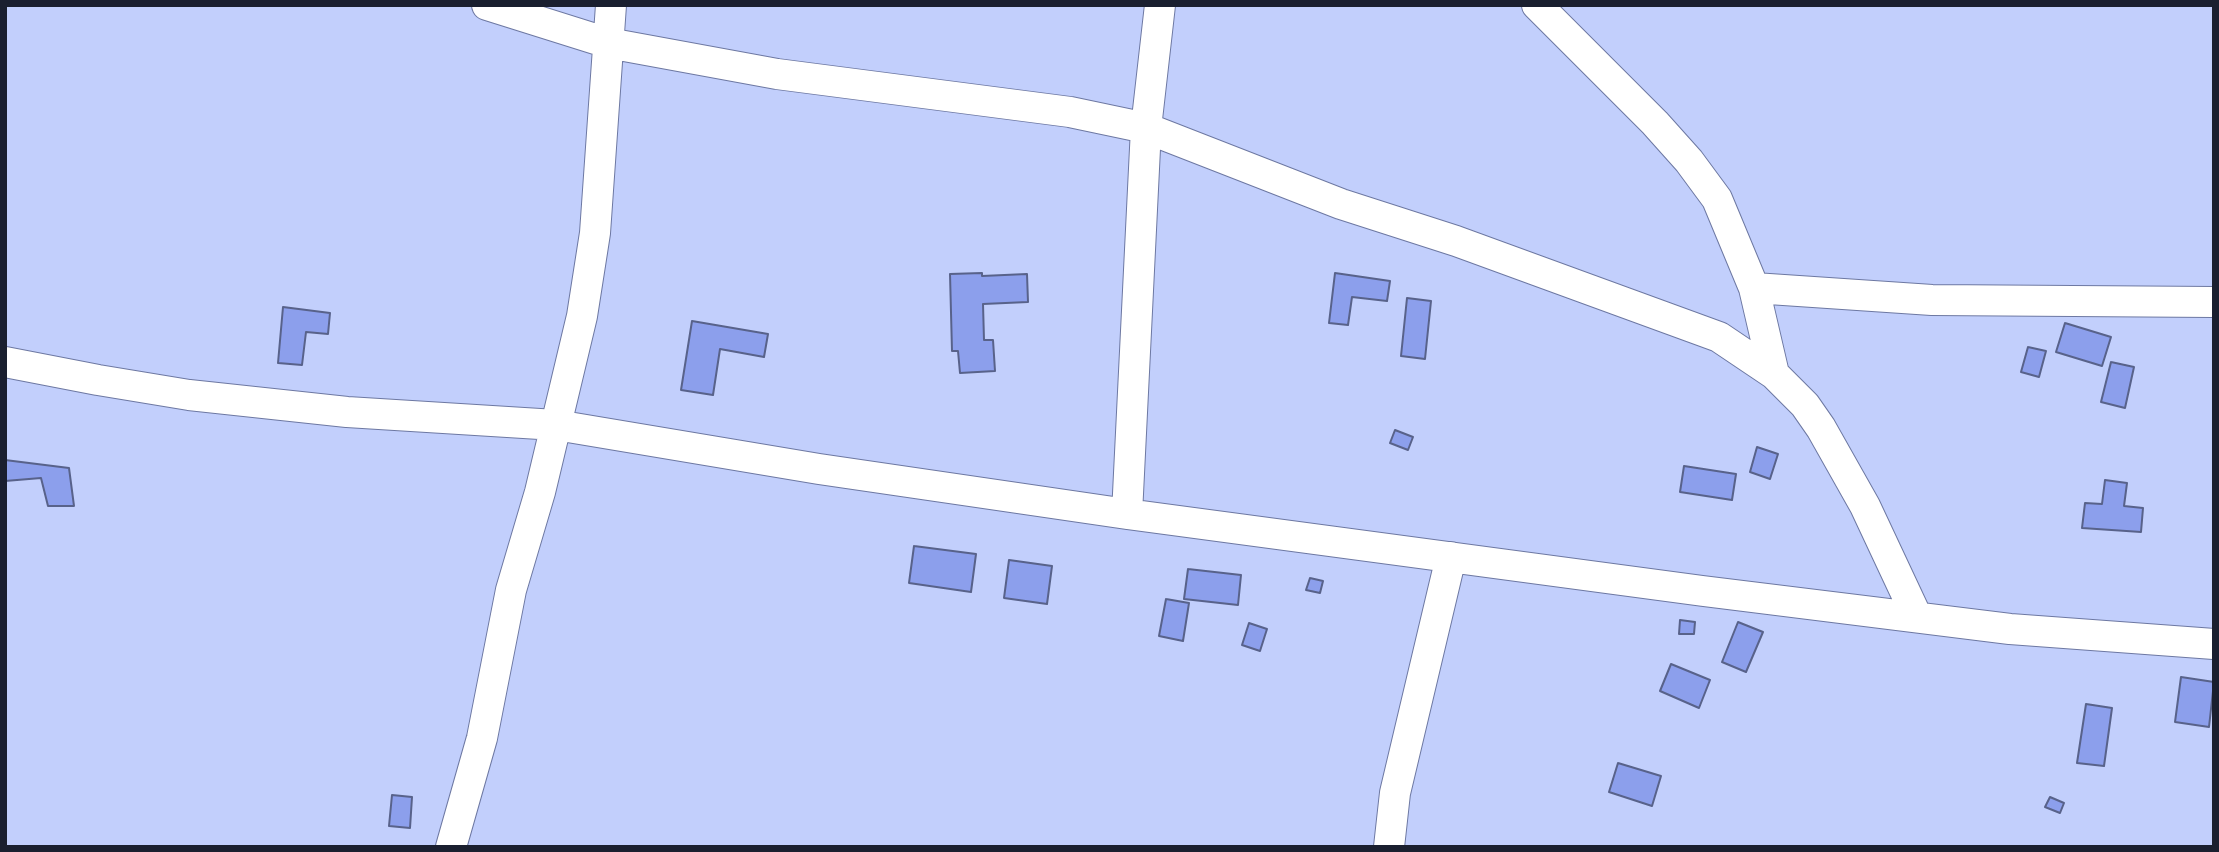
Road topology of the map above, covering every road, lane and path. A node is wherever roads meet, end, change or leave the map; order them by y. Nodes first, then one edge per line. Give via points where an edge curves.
1 (487, 5) edge
2 (611, 5) edge
3 (1160, 5) edge
4 (1537, 5) edge
5 (608, 43) junction
6 (1146, 128) junction
7 (1754, 288) junction
8 (2214, 302) edge
9 (5, 362) edge
10 (1774, 374) junction
11 (556, 425) junction
12 (1127, 514) junction
13 (1451, 557) junction
14 (1917, 617) junction
15 (2214, 644) edge
16 (451, 847) edge
17 (1389, 847) edge

1 - 5 street
2 - 5 street
3 - 6 street
4 - 7 street via 1689,161 1717,199
5 - 6 street via 777,74 1070,112
5 - 11 street via 595,233 582,316
6 - 10 street via 1342,204 1719,337
6 - 12 street
7 - 8 street via 1932,300
7 - 10 street
9 - 11 street via 189,395 347,412
10 - 14 street via 1821,428 1865,506
11 - 12 street
11 - 16 street via 511,590 482,738
12 - 13 street
13 - 14 street
13 - 17 street via 1395,793
14 - 15 street via 2010,629

